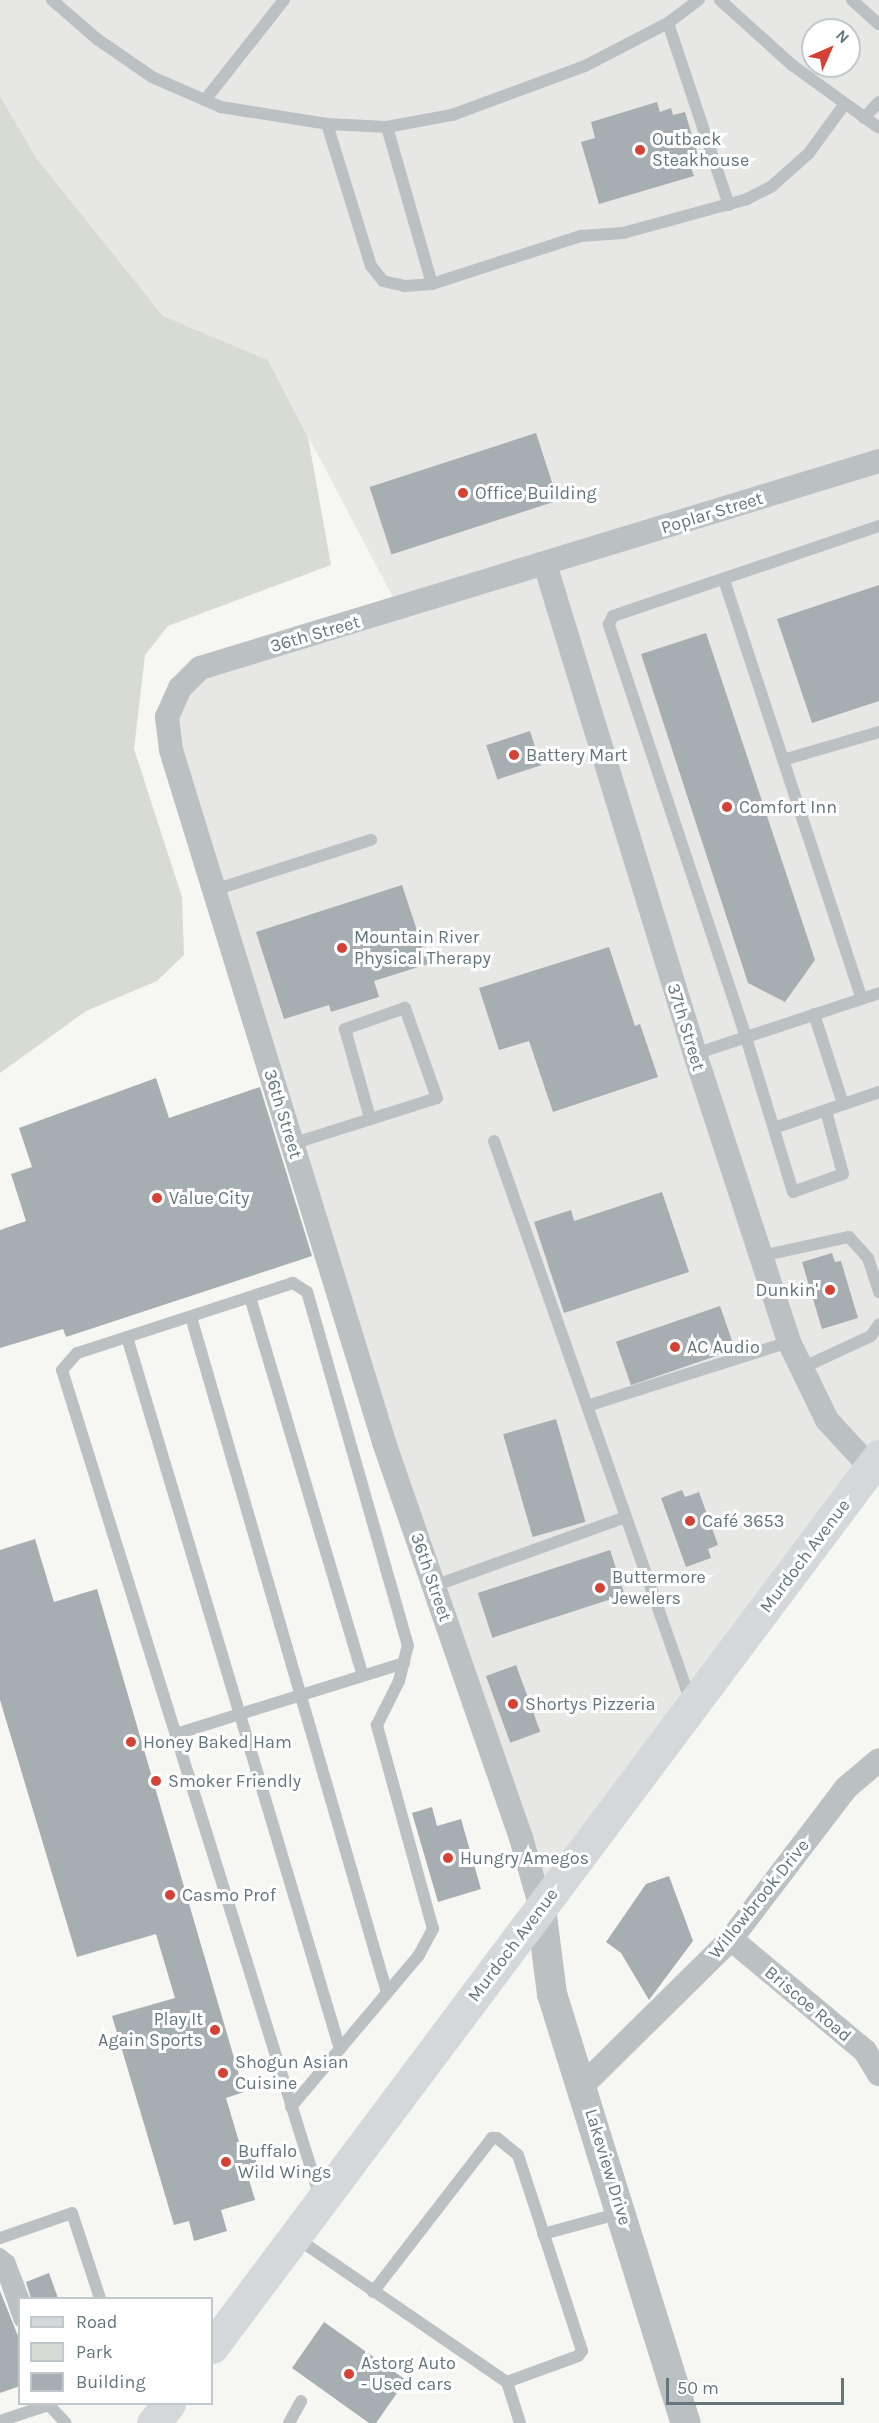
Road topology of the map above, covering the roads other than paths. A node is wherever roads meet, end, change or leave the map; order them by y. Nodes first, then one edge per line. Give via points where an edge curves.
1 (52, 0) edge
2 (285, 0) edge
3 (699, 0) edge
4 (720, 0) edge
5 (852, 0) edge
6 (668, 23) junction
7 (879, 24) edge
8 (205, 100) junction
9 (879, 102) edge
10 (844, 105) junction
11 (864, 118) junction
12 (327, 124) junction
13 (387, 127) junction
14 (879, 128) edge
15 (729, 205) junction
16 (432, 284) junction
17 (879, 461) edge
18 (879, 526) edge
19 (545, 564) junction
20 (724, 580) junction
21 (879, 732) edge
22 (783, 760) junction
23 (371, 840) dead end
24 (214, 890) junction
25 (879, 993) edge
26 (862, 999) junction
27 (814, 1014) junction
28 (746, 1037) junction
29 (695, 1054) junction
30 (879, 1092) edge
31 (843, 1104) junction
32 (826, 1111) junction
33 (370, 1118) junction
34 (774, 1128) junction
35 (494, 1142) dead end
36 (292, 1144) junction
37 (761, 1256) junction
38 (879, 1292) edge
39 (250, 1297) junction
40 (191, 1317) junction
41 (879, 1324) edge
42 (127, 1337) junction
43 (789, 1342) junction
44 (802, 1368) junction
45 (587, 1406) junction
46 (875, 1462) edge
47 (626, 1517) junction
48 (434, 1586) junction
49 (404, 1663) junction
50 (363, 1676) junction
51 (303, 1697) junction
52 (693, 1706) junction
53 (239, 1714) junction
54 (176, 1734) junction
55 (879, 1760) edge
56 (541, 1908) junction
57 (731, 1939) junction
58 (387, 1993) junction
59 (340, 2049) junction
60 (879, 2074) edge
61 (583, 2085) junction
62 (291, 2107) junction
63 (321, 2201) junction
64 (622, 2212) junction
65 (543, 2234) junction
66 (294, 2236) junction
67 (0, 2238) edge
68 (0, 2254) edge
69 (0, 2264) edge
70 (373, 2292) junction
71 (23, 2297) edge
72 (100, 2297) edge
73 (18, 2315) edge
74 (213, 2346) edge
75 (507, 2382) junction
76 (301, 2401) dead end
77 (46, 2405) edge
78 (50, 2405) edge
79 (0, 2421) edge
80 (66, 2423) edge
81 (289, 2423) edge
82 (520, 2423) edge
83 (686, 2423) edge

1 - 8 lane via 97,39 152,77
2 - 8 lane
3 - 6 lane
4 - 10 lane via 792,65
5 - 7 lane
6 - 13 lane via 585,66 452,115
6 - 15 lane
8 - 12 lane via 221,107
9 - 11 lane
10 - 11 lane
10 - 15 lane via 809,153 772,186
11 - 14 lane
12 - 13 lane
12 - 16 lane via 371,266 383,281 405,286
13 - 16 lane
15 - 16 lane via 623,233 581,237
17 - 19 street, Poplar Street
18 - 20 lane
19 - 24 street, 36th Street via 200,668 180,688 168,717 171,750
19 - 29 street, 37th Street
20 - 22 lane
20 - 28 lane via 613,616 609,624
21 - 22 lane
22 - 26 lane
23 - 24 lane
24 - 36 street, 36th Street
25 - 26 lane
26 - 27 lane
27 - 28 lane
27 - 31 lane
28 - 29 lane
28 - 34 lane
29 - 37 street, 37th Street
30 - 31 lane
31 - 32 lane
32 - 34 lane
32 - 34 lane via 843,1174 793,1192
33 - 33 lane via 437,1098 405,1008 345,1029
33 - 36 lane
35 - 45 lane
36 - 48 street, 36th Street via 384,1442
37 - 38 lane via 849,1237 868,1258
37 - 43 street, 37th Street
39 - 40 lane
39 - 49 lane via 293,1283 307,1292 408,1646
39 - 50 lane
40 - 42 lane
40 - 51 lane
41 - 44 lane via 871,1336
42 - 53 lane
42 - 54 lane via 77,1353 62,1370
43 - 44 street, 37th Street
43 - 45 lane
44 - 46 street, 37th Street via 827,1420
45 - 47 lane
46 - 52 main road, Murdoch Avenue
47 - 48 lane
47 - 52 lane
48 - 56 street, 36th Street
49 - 50 lane
49 - 58 lane via 377,1725 433,1929 419,1955
50 - 51 lane
51 - 53 lane
51 - 58 lane
52 - 56 main road, Murdoch Avenue
53 - 54 lane
53 - 59 lane
54 - 62 lane
55 - 57 street, Willowbrook Drive via 846,1788
56 - 61 street, Lakeview Drive via 552,1994
56 - 63 main road, Murdoch Avenue
57 - 60 street, Briscoe Road via 865,2051
57 - 61 street, Willowbrook Drive
58 - 59 lane
59 - 62 lane
61 - 64 street, Lakeview Drive
62 - 63 lane
63 - 66 main road, Murdoch Avenue
64 - 65 lane
64 - 83 street, Lakeview Drive
65 - 70 lane via 518,2155 492,2138
65 - 75 lane via 582,2351 578,2356
66 - 70 lane
66 - 74 main road, Murdoch Avenue
67 - 72 lane via 72,2213
68 - 71 lane via 9,2261
69 - 73 lane
70 - 75 lane
75 - 82 lane
76 - 81 lane
77 - 79 lane
78 - 80 lane

